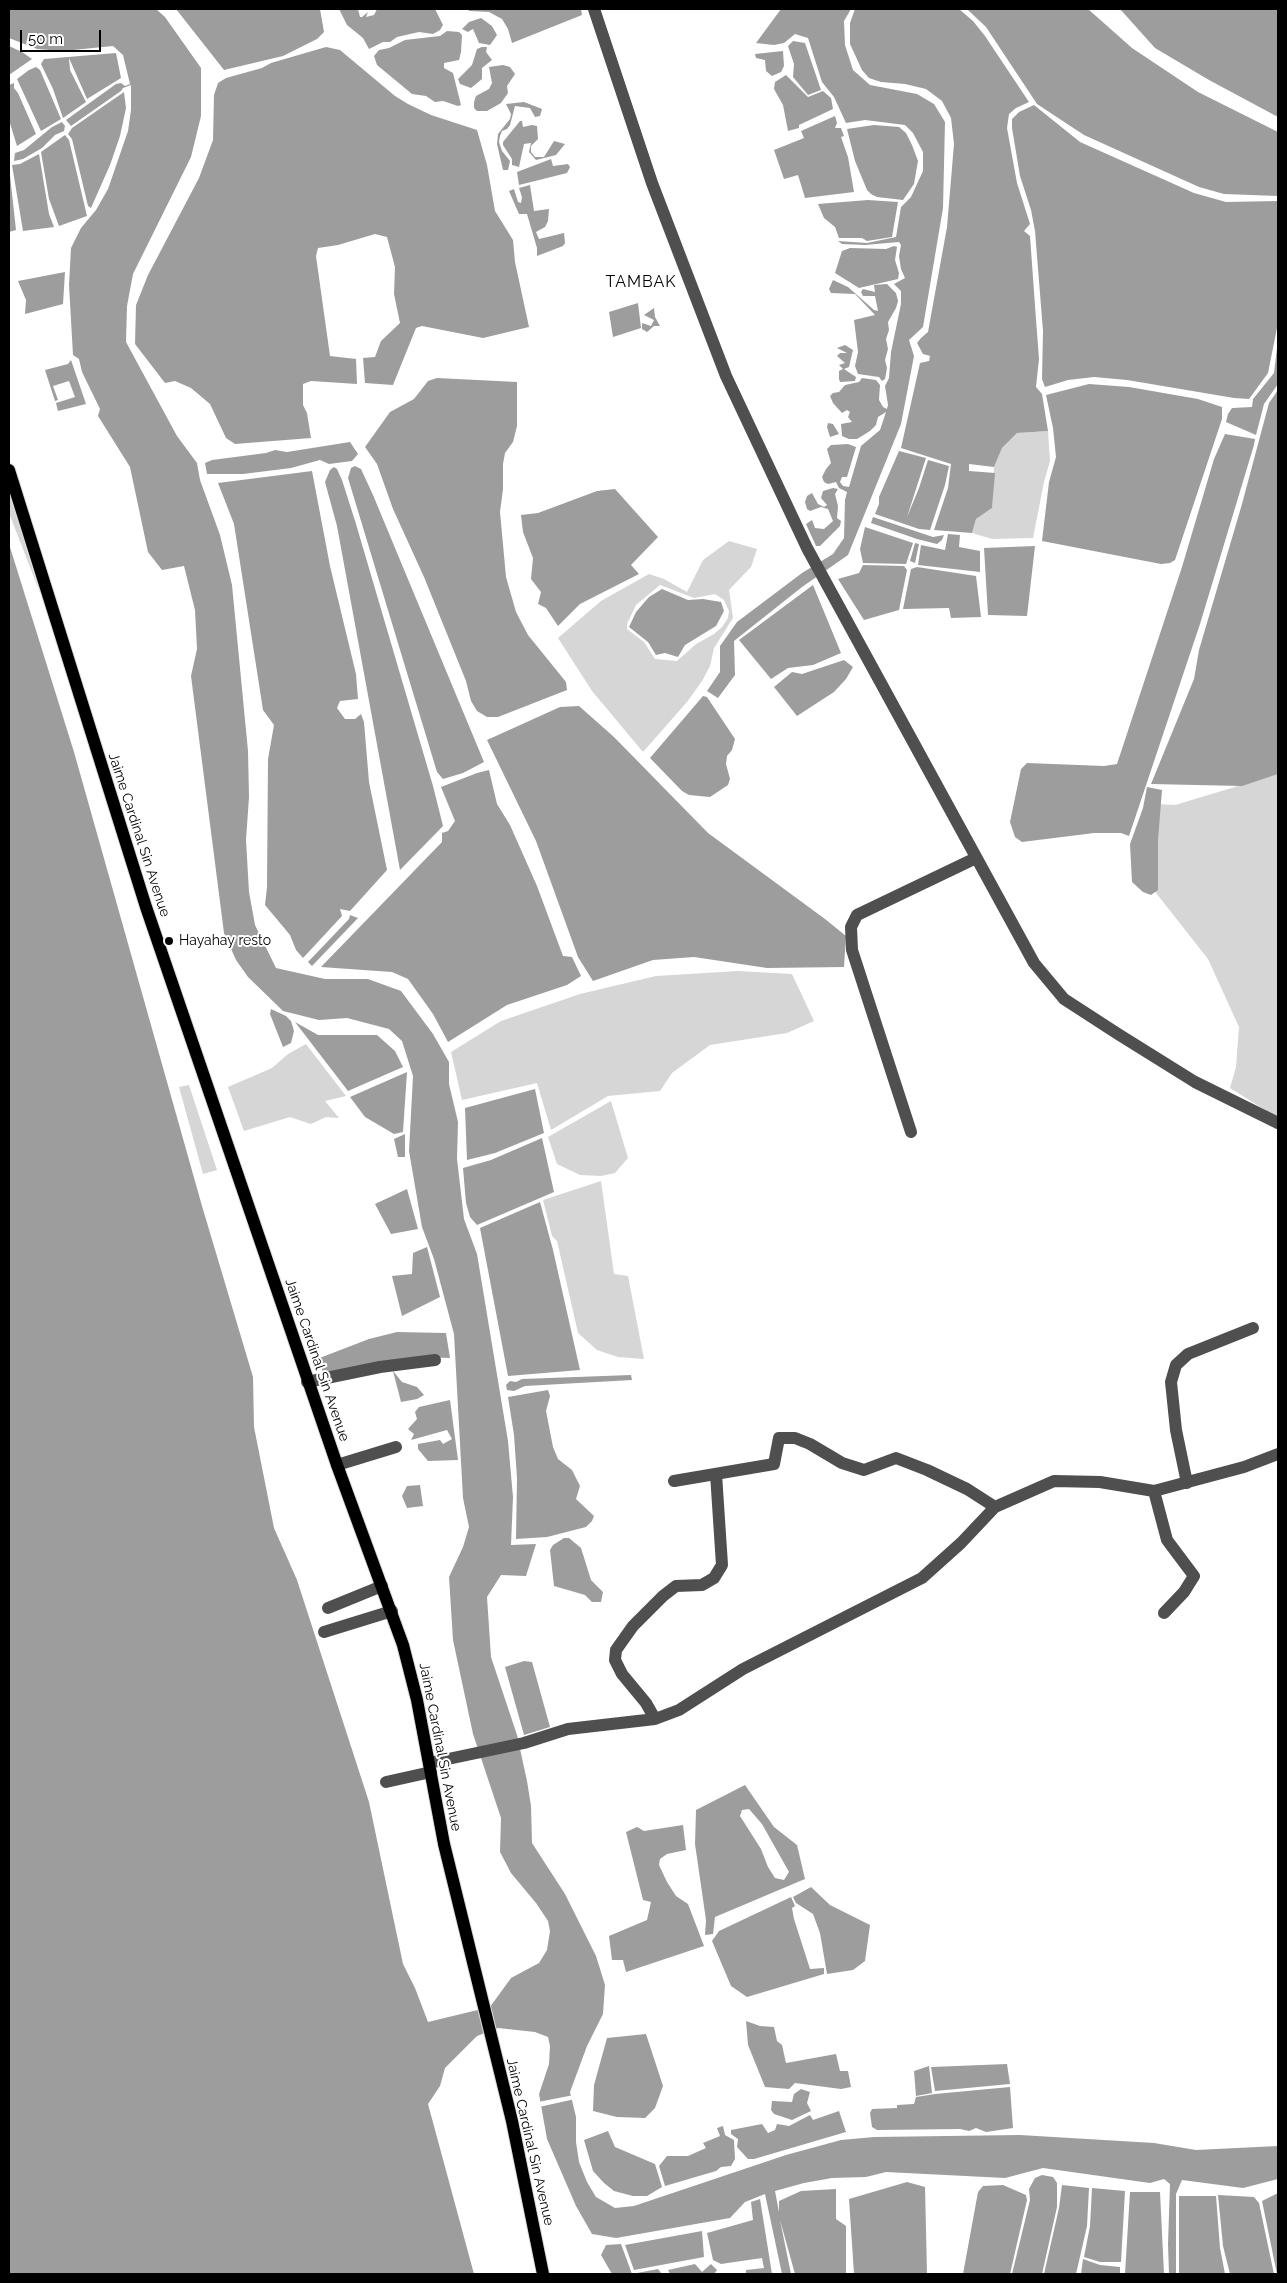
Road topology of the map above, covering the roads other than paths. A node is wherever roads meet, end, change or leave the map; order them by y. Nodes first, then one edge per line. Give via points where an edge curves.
1 (594, 9) edge
2 (9, 470) edge
3 (976, 858) junction
4 (1278, 1123) edge
5 (911, 1132) dead end
6 (1252, 1328) dead end
7 (435, 1360) dead end
8 (308, 1382) junction
9 (396, 1447) dead end
10 (1278, 1454) edge
11 (337, 1465) junction
12 (716, 1474) junction
13 (674, 1481) dead end
14 (1187, 1484) junction
15 (1154, 1491) junction
16 (996, 1507) junction
17 (382, 1586) junction
18 (328, 1608) dead end
19 (392, 1611) junction
20 (1164, 1613) dead end
21 (324, 1632) dead end
22 (655, 1719) junction
23 (430, 1767) junction
24 (386, 1782) dead end
25 (543, 2274) edge

1 - 3 street via 652,183 726,376 808,548
2 - 8 main road, Jaime Cardinal Sin Avenue via 119,825
3 - 4 street via 1034,963 1064,998 1195,1082
3 - 5 street via 856,915 851,927 852,950
6 - 14 street via 1188,1354 1176,1365 1171,1382
7 - 8 street
8 - 11 main road, Jaime Cardinal Sin Avenue
9 - 11 street
10 - 14 street via 1244,1468
11 - 17 main road, Jaime Cardinal Sin Avenue
12 - 13 street
12 - 16 street via 774,1464 779,1438 795,1438 842,1463 864,1470 896,1458 967,1489
12 - 22 street via 722,1565 714,1578 702,1585 676,1586 663,1596 633,1626 616,1650 622,1674
14 - 15 street
15 - 16 street via 1100,1482 1054,1481
15 - 20 street via 1167,1540 1194,1576
16 - 22 street via 922,1578 743,1669 679,1710
17 - 18 street
17 - 19 main road, Jaime Cardinal Sin Avenue
19 - 21 street
19 - 23 main road, Jaime Cardinal Sin Avenue via 403,1645
22 - 23 street via 568,1729
23 - 24 street
23 - 25 main road, Jaime Cardinal Sin Avenue via 444,1844 512,2122

